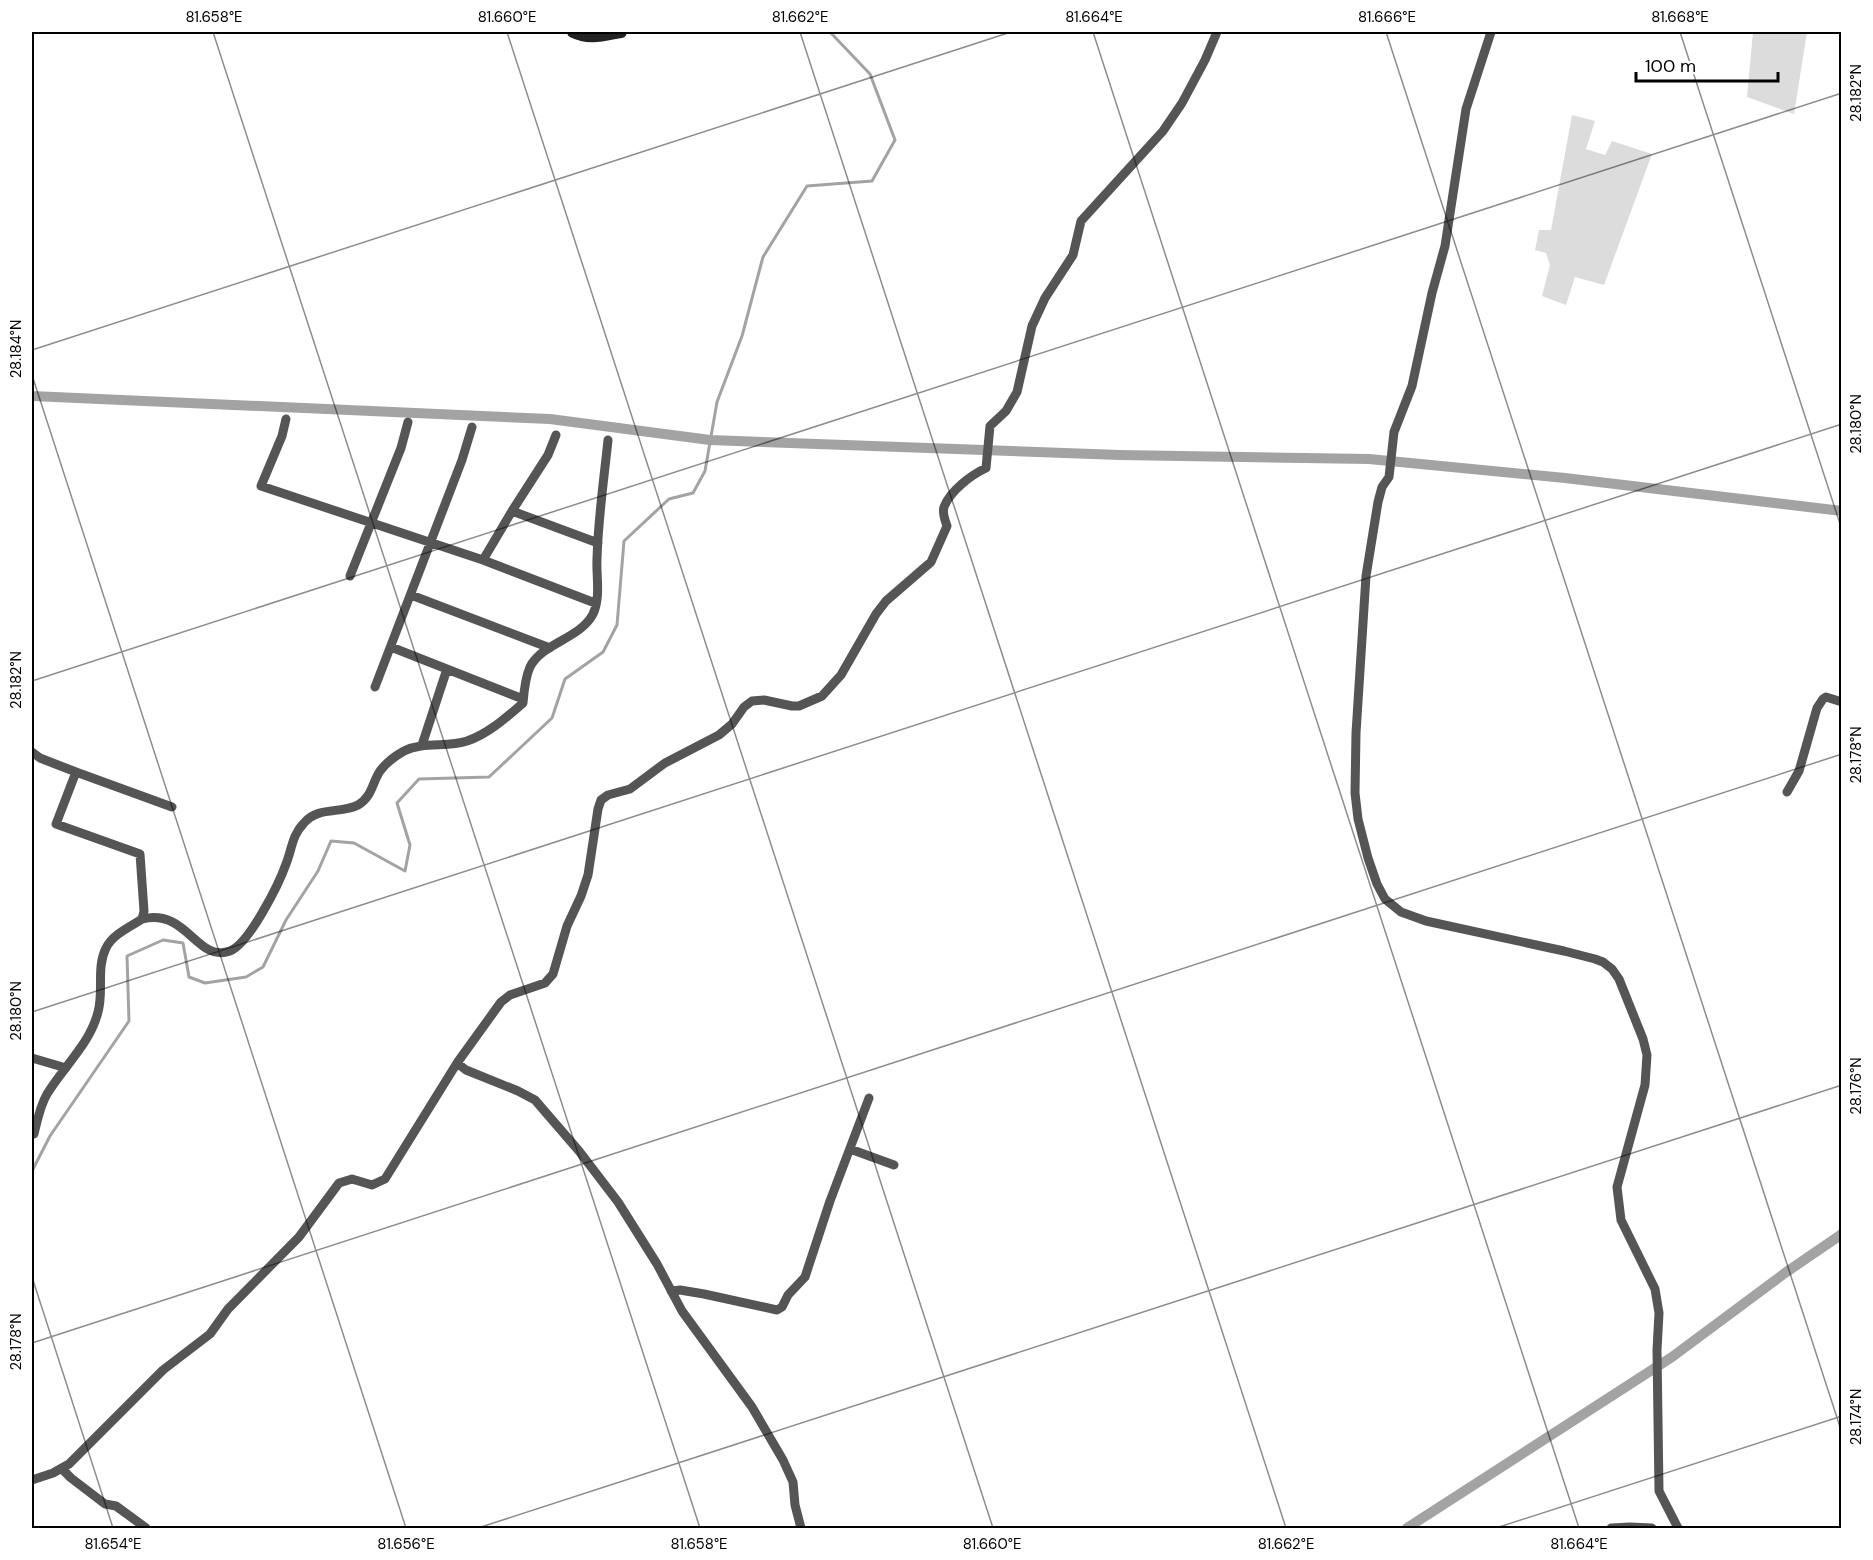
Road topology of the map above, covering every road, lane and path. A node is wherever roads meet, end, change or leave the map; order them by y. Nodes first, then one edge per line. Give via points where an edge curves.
1 (573, 32) edge
2 (621, 32) edge
3 (1218, 32) edge
4 (1491, 32) edge
5 (286, 419) dead end
6 (408, 422) dead end
7 (472, 427) dead end
8 (556, 435) dead end
9 (608, 440) dead end
10 (512, 512) junction
11 (372, 524) junction
12 (431, 542) junction
13 (598, 543) junction
14 (483, 560) junction
15 (350, 576) dead end
16 (411, 595) junction
17 (596, 603) junction
18 (391, 647) junction
19 (550, 648) junction
20 (447, 669) junction
21 (375, 687) dead end
22 (524, 699) junction
23 (1842, 702) edge
24 (422, 745) junction
25 (32, 752) edge
26 (76, 772) junction
27 (1787, 792) dead end
28 (171, 807) dead end
29 (142, 920) junction
30 (32, 1058) edge
31 (457, 1063) junction
32 (66, 1068) junction
33 (869, 1098) dead end
34 (34, 1134) dead end
35 (850, 1149) junction
36 (894, 1165) dead end
37 (671, 1291) junction
38 (62, 1469) junction
39 (32, 1479) edge
40 (146, 1528) edge
41 (801, 1528) edge
42 (1611, 1528) edge
43 (1652, 1528) edge
44 (1678, 1528) edge

1 - 2 street via 597,37
3 - 31 street via 1182,103 1163,131 1078,227 1073,255 1032,326 1017,392 1006,411 990,426 986,468 971,475 944,508 947,526 931,562 886,600 827,692 798,706 752,700 718,735 665,763 636,786 601,800 588,875 553,974 540,986 504,998
4 - 44 street via 1466,109 1445,246 1412,386 1394,437 1389,477 1380,493 1366,576 1354,768 1356,804 1361,836 1377,884 1385,899 1401,912 1595,959 1617,975 1647,1055 1644,1085 1617,1187 1621,1220 1655,1289 1659,1313 1659,1491
5 - 11 street via 261,486
6 - 11 street
7 - 12 street
8 - 10 street
9 - 13 street
10 - 13 street
10 - 14 street
11 - 12 street
11 - 15 street
12 - 14 street
12 - 16 street
13 - 17 street
14 - 17 street
16 - 18 street
16 - 19 street
17 - 19 street via 584,625
18 - 20 street
18 - 21 street
19 - 22 street via 531,665
20 - 22 street
20 - 24 street
22 - 24 street via 507,717 466,741
23 - 27 street via 1826,697 1817,708 1799,771
24 - 29 street via 393,758 380,771 366,801 352,808 324,811 304,823 294,837 286,865 254,928 240,946 211,952 171,920
25 - 26 street
26 - 28 street
26 - 29 street via 56,824 140,854
29 - 32 street via 112,939 106,948 100,964 98,1012 85,1043
30 - 32 street
31 - 37 street via 535,1101 618,1202
31 - 38 street via 385,1179 372,1185 351,1179 339,1183 299,1237 228,1309 210,1334 163,1370
32 - 34 street via 46,1096
33 - 35 street
35 - 36 street
35 - 37 street via 806,1277 782,1307 777,1310
37 - 41 street via 693,1328 752,1407 783,1460 794,1482
38 - 39 street
38 - 40 street via 105,1504 116,1506
42 - 43 street

